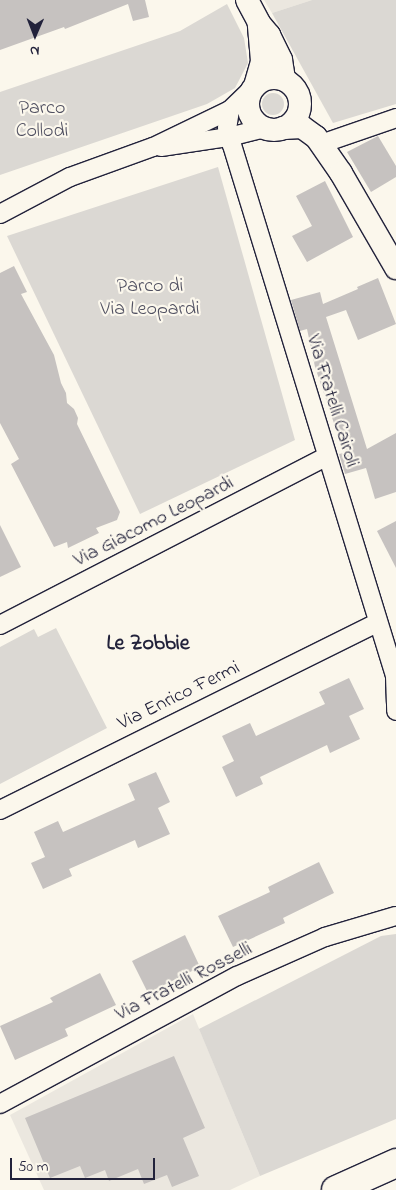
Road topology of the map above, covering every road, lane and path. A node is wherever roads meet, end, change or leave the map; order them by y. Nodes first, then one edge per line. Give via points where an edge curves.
1 (247, 0) edge
2 (259, 24) junction
3 (284, 80) junction
4 (254, 87) junction
5 (300, 100) junction
6 (230, 110) junction
7 (396, 118) edge
8 (274, 128) junction
9 (229, 137) junction
10 (326, 142) junction
11 (153, 147) junction
12 (0, 214) edge
13 (396, 268) edge
14 (327, 456) junction
15 (378, 622) junction
16 (0, 625) edge
17 (395, 678) edge
18 (396, 711) edge
19 (0, 810) edge
20 (396, 916) edge
21 (0, 1104) edge
22 (396, 1163) edge
23 (336, 1190) edge

1 - 2 street
2 - 3 street via 270,35 282,60
2 - 4 street via 262,61
3 - 4 street via 269,78
3 - 5 street via 297,91
4 - 6 street
4 - 8 street via 248,103 249,112 258,124
5 - 8 street via 296,117
5 - 10 street
6 - 9 street, Via Fratelli Cairoli via 227,118
6 - 11 street
7 - 10 street
8 - 9 street
8 - 10 street via 302,127
9 - 11 street
9 - 14 street, Via Fratelli Cairoli
10 - 13 street
11 - 12 street via 70,177
14 - 15 street, Via Fratelli Cairoli
14 - 16 street, Via Giacomo Leopardi
15 - 17 street, Via Fratelli Cairoli
15 - 19 street, Via Enrico Fermi
17 - 18 street, Via Fratelli Cairoli
20 - 21 street, Via Fratelli Rosselli via 325,938 237,976
22 - 23 highway

